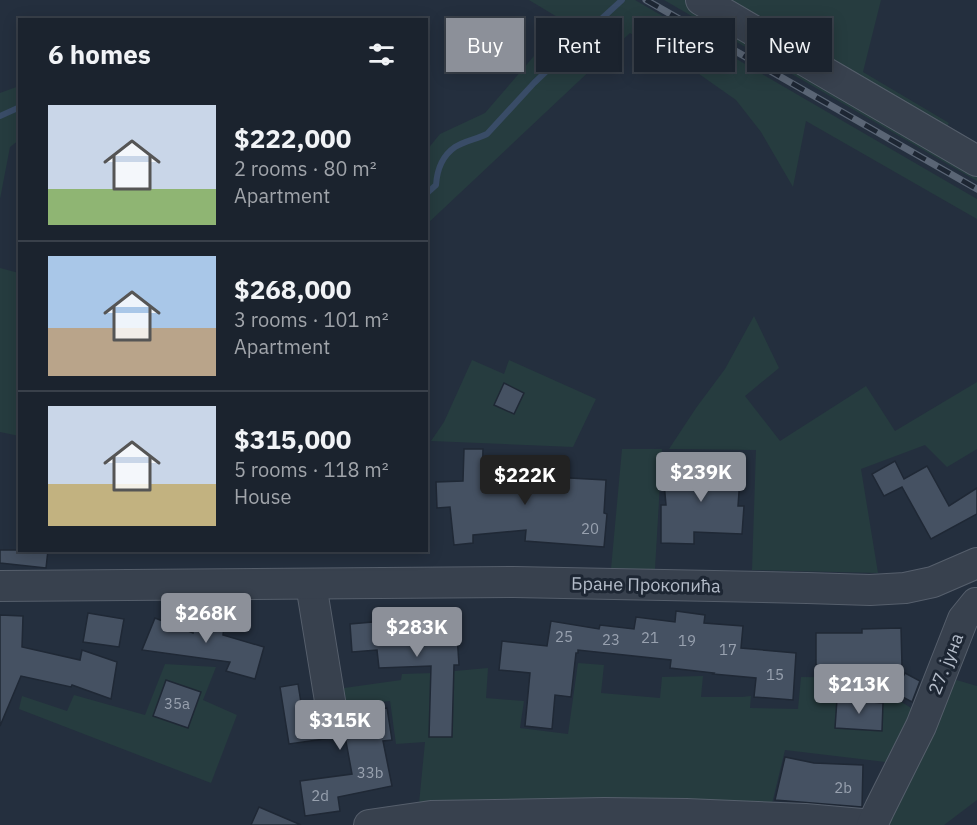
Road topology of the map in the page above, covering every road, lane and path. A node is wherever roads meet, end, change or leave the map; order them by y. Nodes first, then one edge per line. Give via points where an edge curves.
1 (701, 0) edge
2 (977, 161) edge
3 (970, 567) edge
4 (311, 584) junction
5 (0, 586) edge
6 (977, 604) edge
7 (331, 707) dead end
8 (369, 825) edge
9 (872, 825) edge

1 - 2 street
3 - 4 street, Бране Прокопића via 933,582 870,590 514,582
3 - 6 street
4 - 5 street, Бране Прокопића
4 - 7 street
6 - 9 street, 27. јуна via 963,619 921,726
8 - 9 street, 27. јуна via 431,816 604,813

